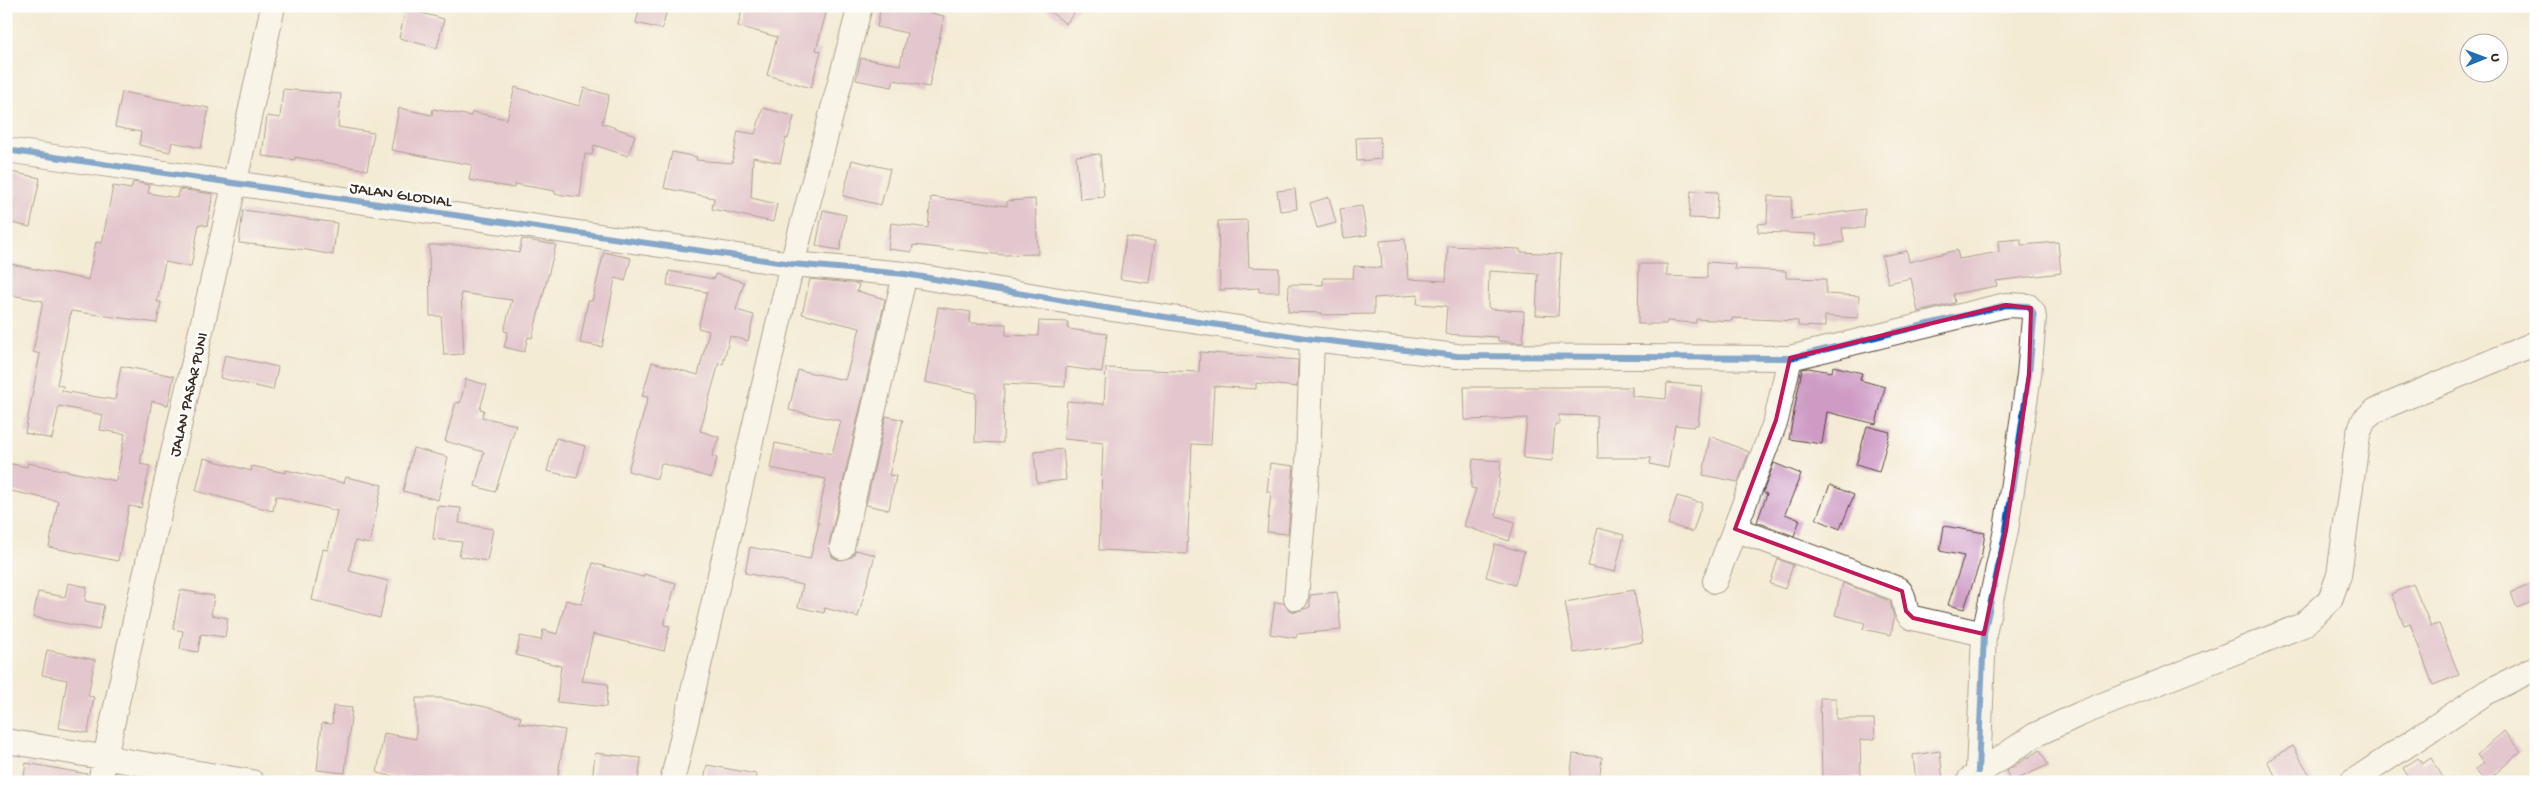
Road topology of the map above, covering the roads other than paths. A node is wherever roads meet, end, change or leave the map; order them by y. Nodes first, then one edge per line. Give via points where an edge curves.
1 (273, 6) edge
2 (860, 6) edge
3 (6, 150) edge
4 (236, 182) junction
5 (792, 264) junction
6 (905, 274) junction
7 (1312, 339) junction
8 (2536, 343) edge
9 (1790, 358) junction
10 (1735, 529) junction
11 (842, 547) dead end
12 (1714, 581) dead end
13 (1296, 598) dead end
14 (1984, 634) junction
15 (2536, 668) edge
16 (6, 741) edge
17 (105, 758) junction
18 (1973, 776) edge
19 (100, 782) edge
20 (252, 782) edge
21 (672, 782) edge
22 (2352, 782) edge

1 - 4 street, JALAN PASAR PUNI
2 - 5 street
3 - 4 street, JALAN GLODIAL
4 - 5 street, JALAN GLODIAL
4 - 17 street, JALAN PASAR PUNI
5 - 6 street, JALAN GLODIAL
5 - 21 street
6 - 7 street, JALAN GLODIAL
6 - 11 street
7 - 9 street, JALAN GLODIAL via 1457,356
7 - 13 street via 1308,462
8 - 18 street via 2376,410 2364,420 2358,435 2340,575 2330,600 2303,625 2080,714 2035,735
9 - 10 street via 1776,420
9 - 14 street, JALAN GLODIAL via 2006,305 2031,308 2034,318 2028,384 2006,530
10 - 12 street
10 - 14 street via 1898,589 1902,592 1906,611 1913,618
14 - 18 street via 1979,748
15 - 22 street via 2487,692
16 - 17 street
17 - 19 street, JALAN PASAR PUNI
17 - 20 street

